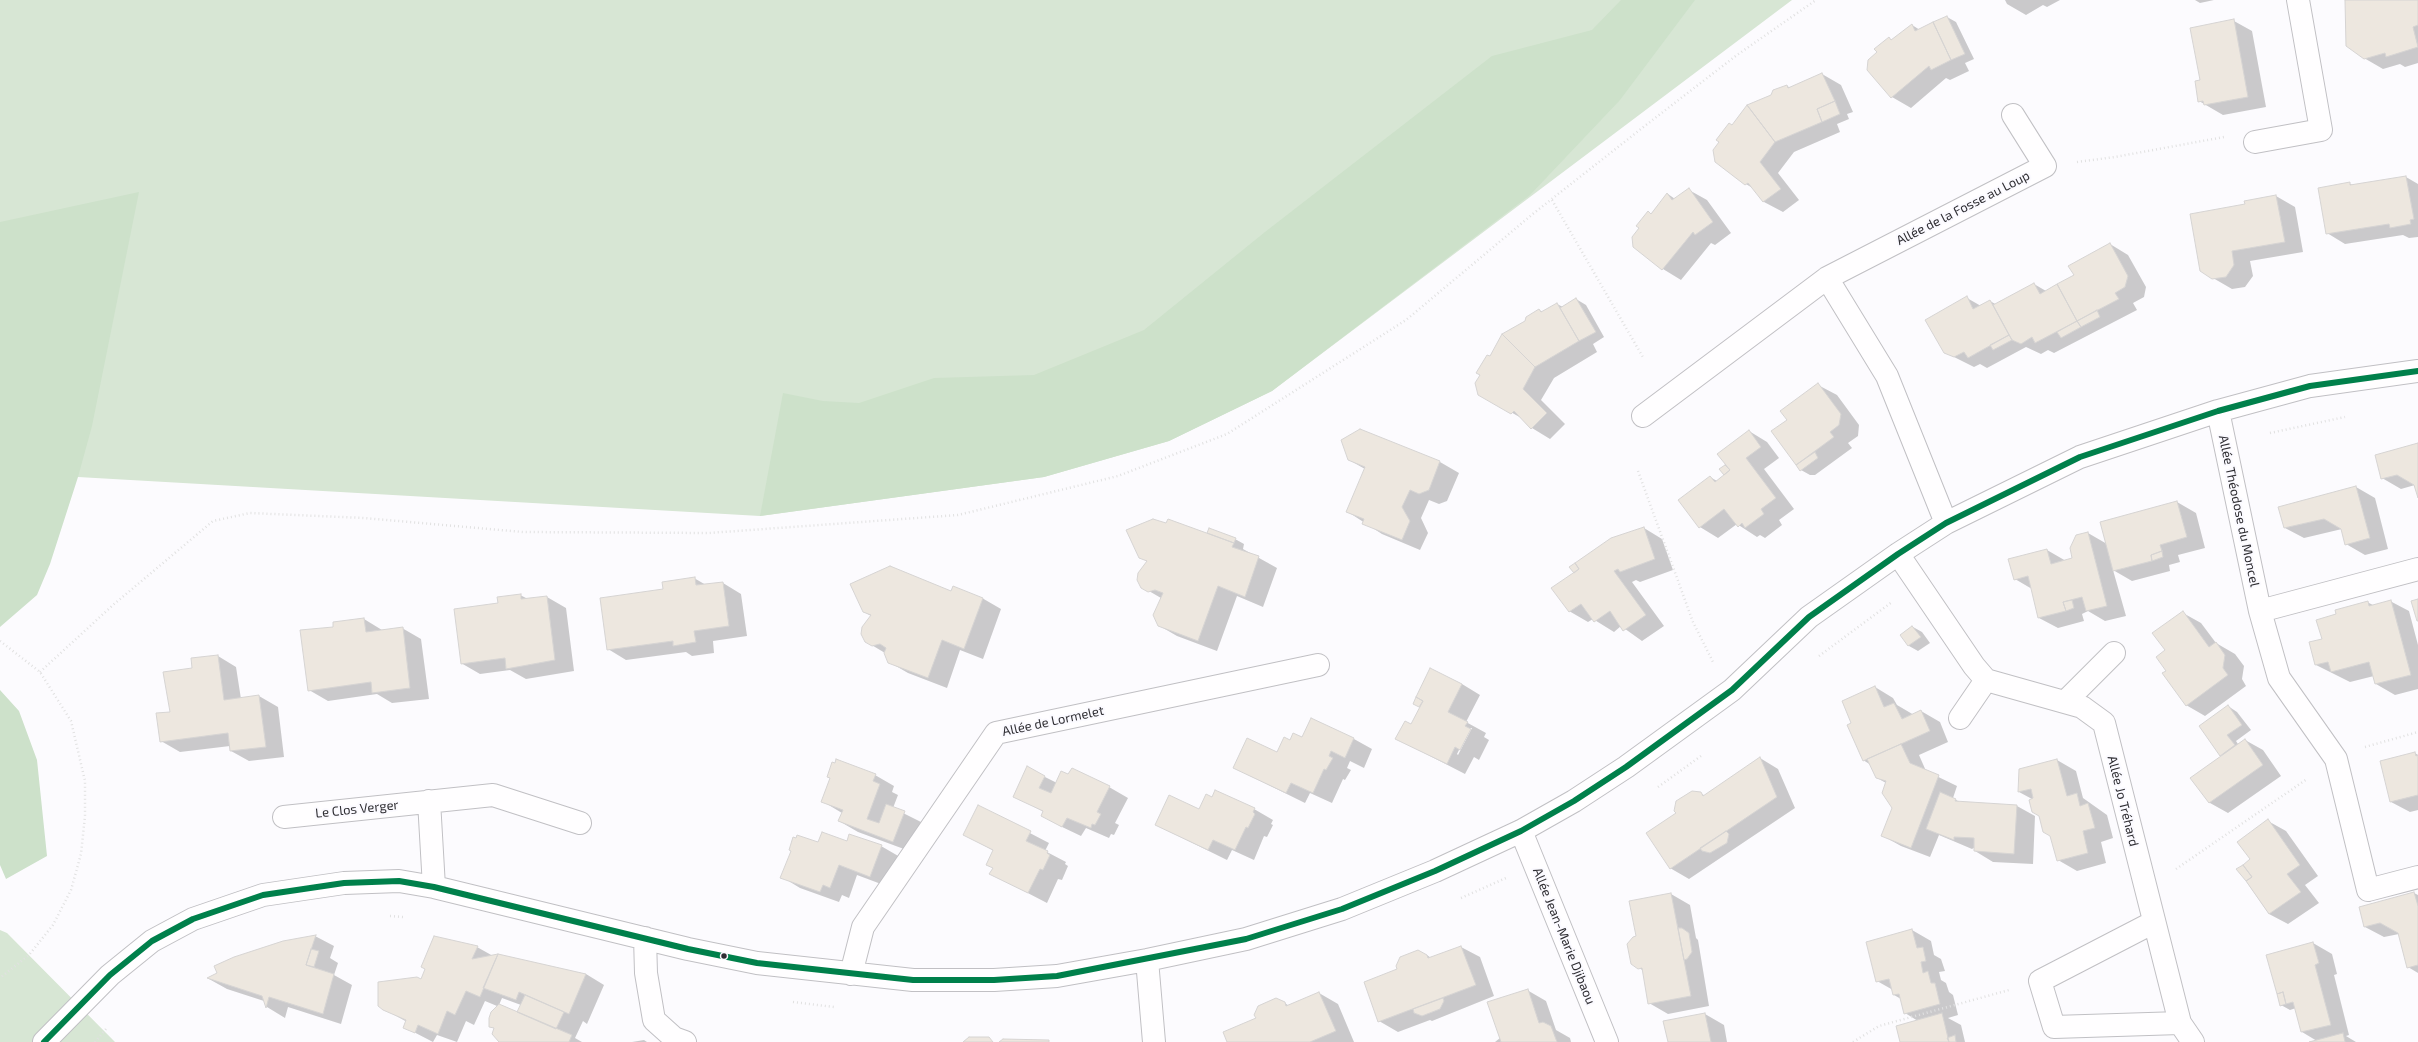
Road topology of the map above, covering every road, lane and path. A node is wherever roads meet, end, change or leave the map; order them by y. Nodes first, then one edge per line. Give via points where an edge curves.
1 (1816, 0) edge
2 (2298, 0) edge
3 (2013, 115) dead end
4 (2256, 142) joint
5 (2044, 166) junction
6 (1552, 200) junction
7 (1827, 278) junction
8 (1644, 359) dead end
9 (2418, 371) edge
10 (2218, 411) junction
11 (1643, 416) dead end
12 (2348, 416) dead end
13 (2266, 434) dead end
14 (1638, 471) dead end
15 (1946, 523) junction
16 (1898, 554) junction
17 (2418, 569) edge
18 (2260, 611) junction
19 (0, 641) edge
20 (2114, 653) dead end
21 (1318, 665) dead end
22 (1715, 666) dead end
23 (40, 672) junction
24 (1986, 680) junction
25 (2066, 701) junction
26 (1960, 718) dead end
27 (2418, 732) edge
28 (2336, 759) junction
29 (429, 801) junction
30 (284, 817) dead end
31 (580, 823) dead end
32 (1522, 831) junction
33 (2418, 877) edge
34 (434, 887) junction
35 (2146, 890) junction
36 (385, 916) dead end
37 (410, 918) dead end
38 (2154, 922) junction
39 (645, 938) junction
40 (1147, 960) junction
41 (851, 974) junction
42 (0, 978) edge
43 (2040, 981) junction
44 (2180, 1023) junction
45 (109, 1025) dead end
46 (2106, 1034) edge
47 (44, 1042) edge
48 (95, 1042) edge
49 (685, 1042) edge
50 (1154, 1042) edge
51 (1607, 1042) edge
52 (1854, 1042) edge
53 (2193, 1042) edge

1 - 6 path via 1731,60
2 - 4 street via 2321,130
3 - 5 street, Allée de la Fosse au Loup
4 - 5 path via 2231,135 2115,157
5 - 7 street, Allée de la Fosse au Loup
6 - 8 path
6 - 23 path via 1406,320 1326,372 1227,434 1118,476 958,515 709,533 523,532 364,518 250,513 213,521 113,605
7 - 11 street, Allée de la Fosse au Loup
7 - 15 street via 1887,376
9 - 10 street via 2310,386
10 - 15 street via 2080,457
10 - 18 street, Allée Théodose du Moncel
12 - 13 path
14 - 22 path via 1693,622
15 - 16 street
16 - 24 street
16 - 32 street via 1809,617 1726,694 1626,767
17 - 18 street
18 - 28 street, Allée Théodose du Moncel via 2279,678
19 - 23 path
20 - 25 street
21 - 41 street, Allée de Lormelet via 996,733 863,927
23 - 42 path via 71,721 85,781 81,854 71,890 53,925 29,955
24 - 25 street, Allée Jo Tréhard
24 - 26 street
25 - 35 street, Allée Jo Tréhard via 2082,707 2104,723
27 - 28 path via 2376,743
28 - 33 street, Allée Théodose du Moncel via 2368,890
28 - 35 path
29 - 30 street, Le Clos Verger
29 - 31 street, Le Clos Verger via 493,795
29 - 34 street
32 - 40 street via 1435,871 1342,909 1246,939
32 - 51 street, Allée Jean-Marie Djibaou
34 - 39 street
34 - 47 street via 400,881 308,887 263,896 193,919 152,941 110,975
35 - 38 street, Allée Jo Tréhard
36 - 37 path
38 - 43 street
38 - 44 street, Allée Jo Tréhard
39 - 41 street via 757,963
39 - 49 street via 646,973 654,1020 674,1038
40 - 41 street via 1057,976 994,980 913,980
40 - 50 street
43 - 46 street via 2054,1027
43 - 52 path via 1879,1026
44 - 46 street
44 - 53 street, Allée Jo Tréhard
45 - 48 path

